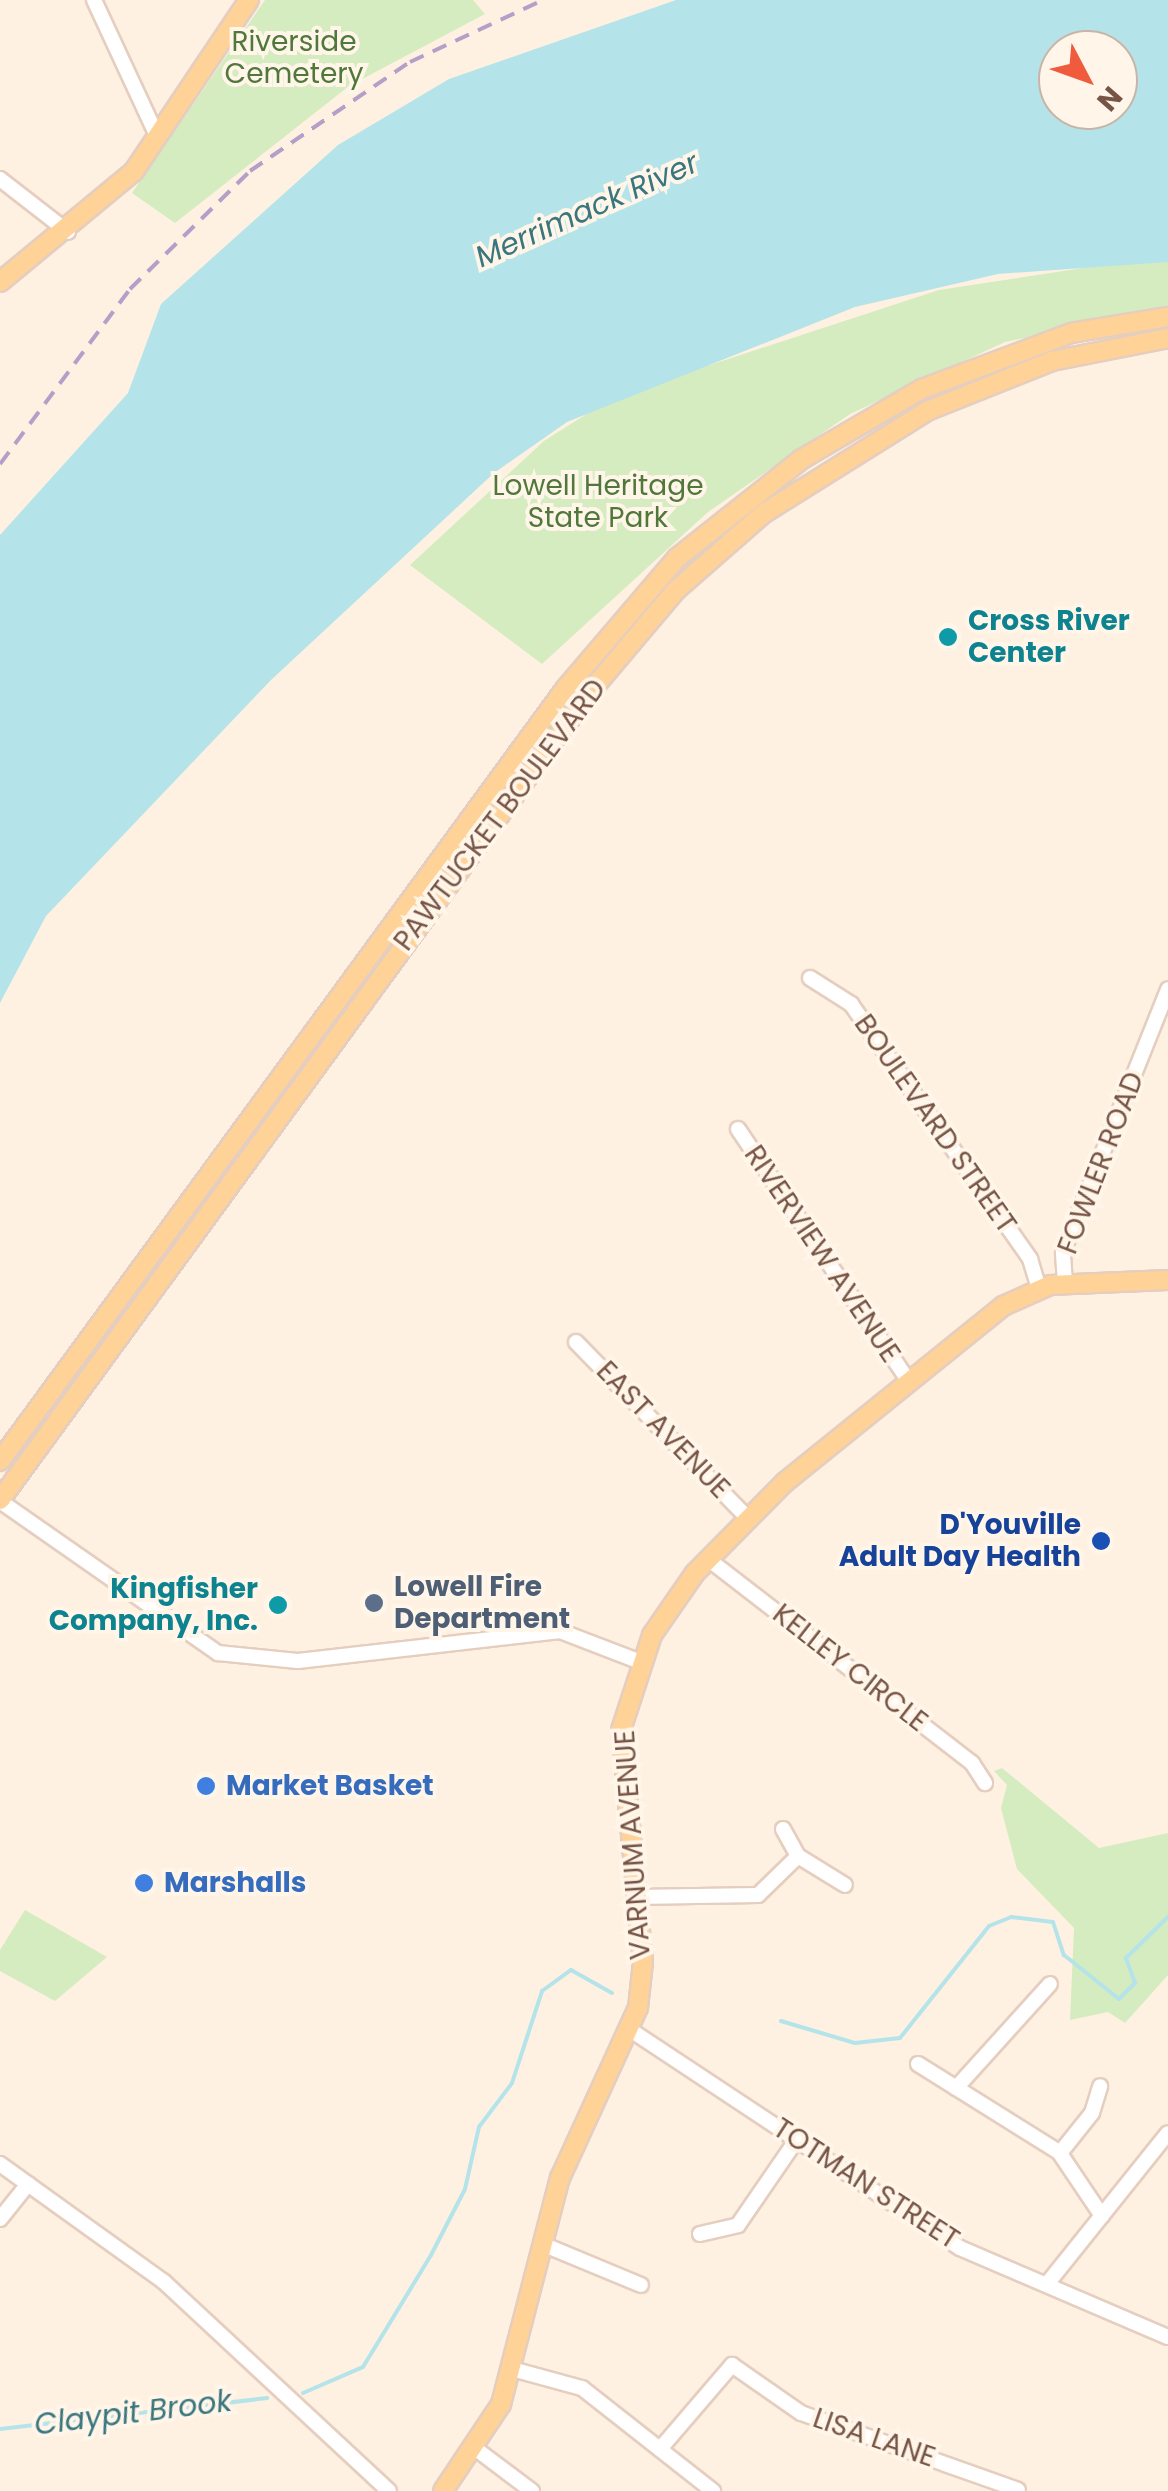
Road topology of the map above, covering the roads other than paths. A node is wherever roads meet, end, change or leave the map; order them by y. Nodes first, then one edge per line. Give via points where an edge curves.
1 (94, 0) edge
2 (249, 0) edge
3 (158, 138) junction
4 (0, 179) edge
5 (68, 232) junction
6 (0, 282) edge
7 (1168, 317) edge
8 (1168, 338) edge
9 (810, 978) dead end
10 (1168, 989) edge
11 (738, 1129) dead end
12 (1168, 1280) edge
13 (1065, 1282) junction
14 (1039, 1288) junction
15 (576, 1342) dead end
16 (907, 1380) junction
17 (0, 1462) edge
18 (0, 1501) edge
19 (748, 1518) junction
20 (708, 1559) junction
21 (638, 1661) junction
22 (984, 1783) dead end
23 (784, 1829) dead end
24 (798, 1856) junction
25 (844, 1885) dead end
26 (636, 1897) junction
27 (1050, 1984) dead end
28 (632, 2031) junction
29 (918, 2064) dead end
30 (1100, 2086) dead end
31 (956, 2088) junction
32 (1168, 2133) edge
33 (797, 2139) junction
34 (1060, 2153) junction
35 (0, 2164) edge
36 (28, 2184) junction
37 (1102, 2216) junction
38 (0, 2219) edge
39 (700, 2234) dead end
40 (542, 2244) junction
41 (1047, 2284) junction
42 (641, 2285) dead end
43 (1168, 2337) edge
44 (512, 2369) junction
45 (476, 2449) junction
46 (660, 2449) junction
47 (1018, 2490) edge
48 (389, 2491) edge
49 (444, 2491) edge
50 (532, 2491) edge
51 (713, 2491) edge

1 - 3 street
2 - 3 main road
3 - 5 main road
4 - 5 street
5 - 6 main road
7 - 17 main road, PAWTUCKET BOULEVARD via 1054,338 922,389 802,460 678,558 566,688
8 - 18 main road, PAWTUCKET BOULEVARD via 1052,360 927,411 764,512 676,590 589,693
9 - 14 street, BOULEVARD STREET via 850,1004 1032,1261
10 - 13 street, FOWLER ROAD via 1068,1239
11 - 16 street, RIVERVIEW AVENUE
12 - 13 main road, VARNUM AVENUE
13 - 14 main road, VARNUM AVENUE
14 - 16 main road, VARNUM AVENUE
15 - 19 street, EAST AVENUE
16 - 19 main road, VARNUM AVENUE
18 - 21 street via 218,1652 298,1661 560,1631
19 - 20 main road, VARNUM AVENUE
20 - 21 main road, VARNUM AVENUE
20 - 22 street, KELLEY CIRCLE via 972,1763
21 - 26 main road, VARNUM AVENUE via 621,1730
23 - 24 street
24 - 25 street
24 - 26 street via 758,1895
26 - 28 main road, VARNUM AVENUE via 643,1978
27 - 31 street
28 - 33 street, TOTMAN STREET
28 - 40 main road, VARNUM AVENUE via 572,2148
29 - 31 street
30 - 34 street via 1092,2113
31 - 34 street
32 - 37 street
33 - 39 street via 738,2225
33 - 41 street, TOTMAN STREET via 960,2248
34 - 37 street
35 - 36 street
36 - 38 street
36 - 48 street via 164,2282
37 - 41 street
40 - 42 street
40 - 44 main road, VARNUM AVENUE
41 - 43 street, TOTMAN STREET
44 - 45 main road, VARNUM AVENUE
44 - 46 street via 582,2388
45 - 49 main road, VARNUM AVENUE
45 - 50 street
46 - 47 street, LISA LANE via 732,2365 801,2413
46 - 51 street

